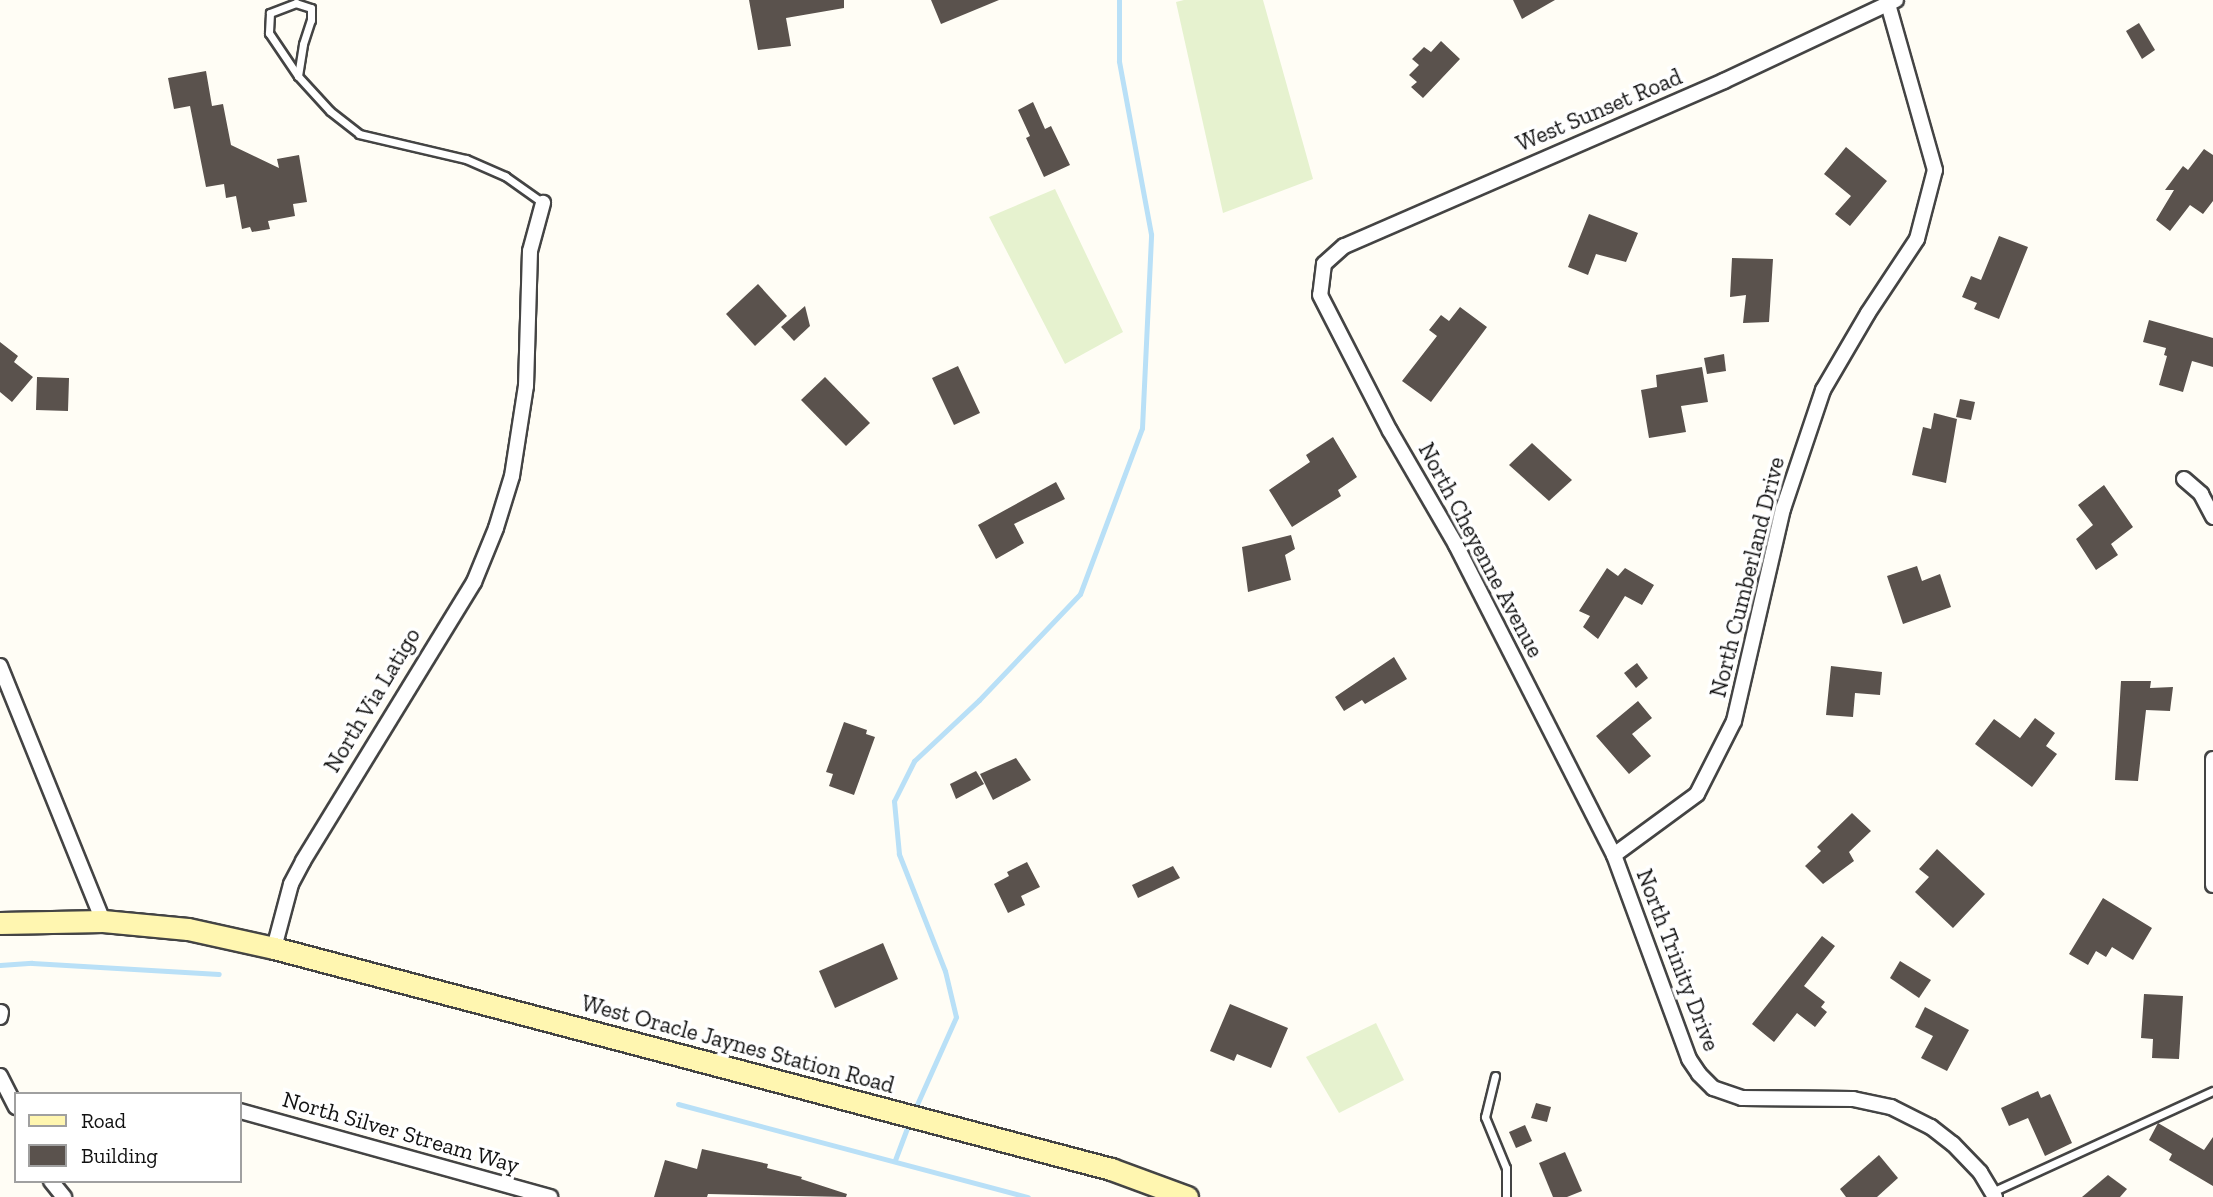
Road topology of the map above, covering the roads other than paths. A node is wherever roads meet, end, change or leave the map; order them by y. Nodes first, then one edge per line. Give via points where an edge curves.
1 (1892, 2) edge
2 (298, 76) junction
3 (543, 203) joint
4 (1324, 264) joint
5 (2184, 479) dead end
6 (2213, 517) edge
7 (0, 666) edge
8 (2213, 759) edge
9 (1614, 855) junction
10 (2213, 885) edge
11 (103, 920) junction
12 (0, 923) edge
13 (274, 948) junction
14 (0, 1076) edge
15 (1495, 1076) dead end
16 (2213, 1091) edge
17 (14, 1103) edge
18 (242, 1112) edge
19 (53, 1183) edge
20 (1994, 1194) edge
21 (533, 1195) edge
22 (64, 1197) edge
23 (550, 1197) edge
24 (1187, 1197) edge
25 (1506, 1197) edge

1 - 4 street, West Sunset Road via 1724,81 1344,246
1 - 9 street, North Cumberland Drive via 1935,170 1917,239 1822,390 1783,509 1734,721 1697,794
2 - 2 lane via 269,33 270,13 296,3 311,8
2 - 3 lane via 359,134 466,159 505,176
3 - 13 street, North Via Latigo via 530,251 526,387 512,476 496,528 474,582 303,861 291,884
4 - 9 street, North Cheyenne Avenue via 1320,295 1457,545
5 - 6 street via 2201,494
7 - 11 street
8 - 10 street
9 - 20 street, North Trinity Drive via 1689,1059 1713,1088 1742,1098 1853,1099 1891,1107 1953,1144
11 - 12 street
11 - 13 street via 188,929
13 - 24 street, West Oracle Jaynes Station Road via 1111,1169
14 - 17 street
15 - 25 lane via 1485,1117 1506,1168
16 - 20 lane
18 - 21 street, North Silver Stream Way
19 - 22 street
21 - 23 street, North Silver Stream Way

